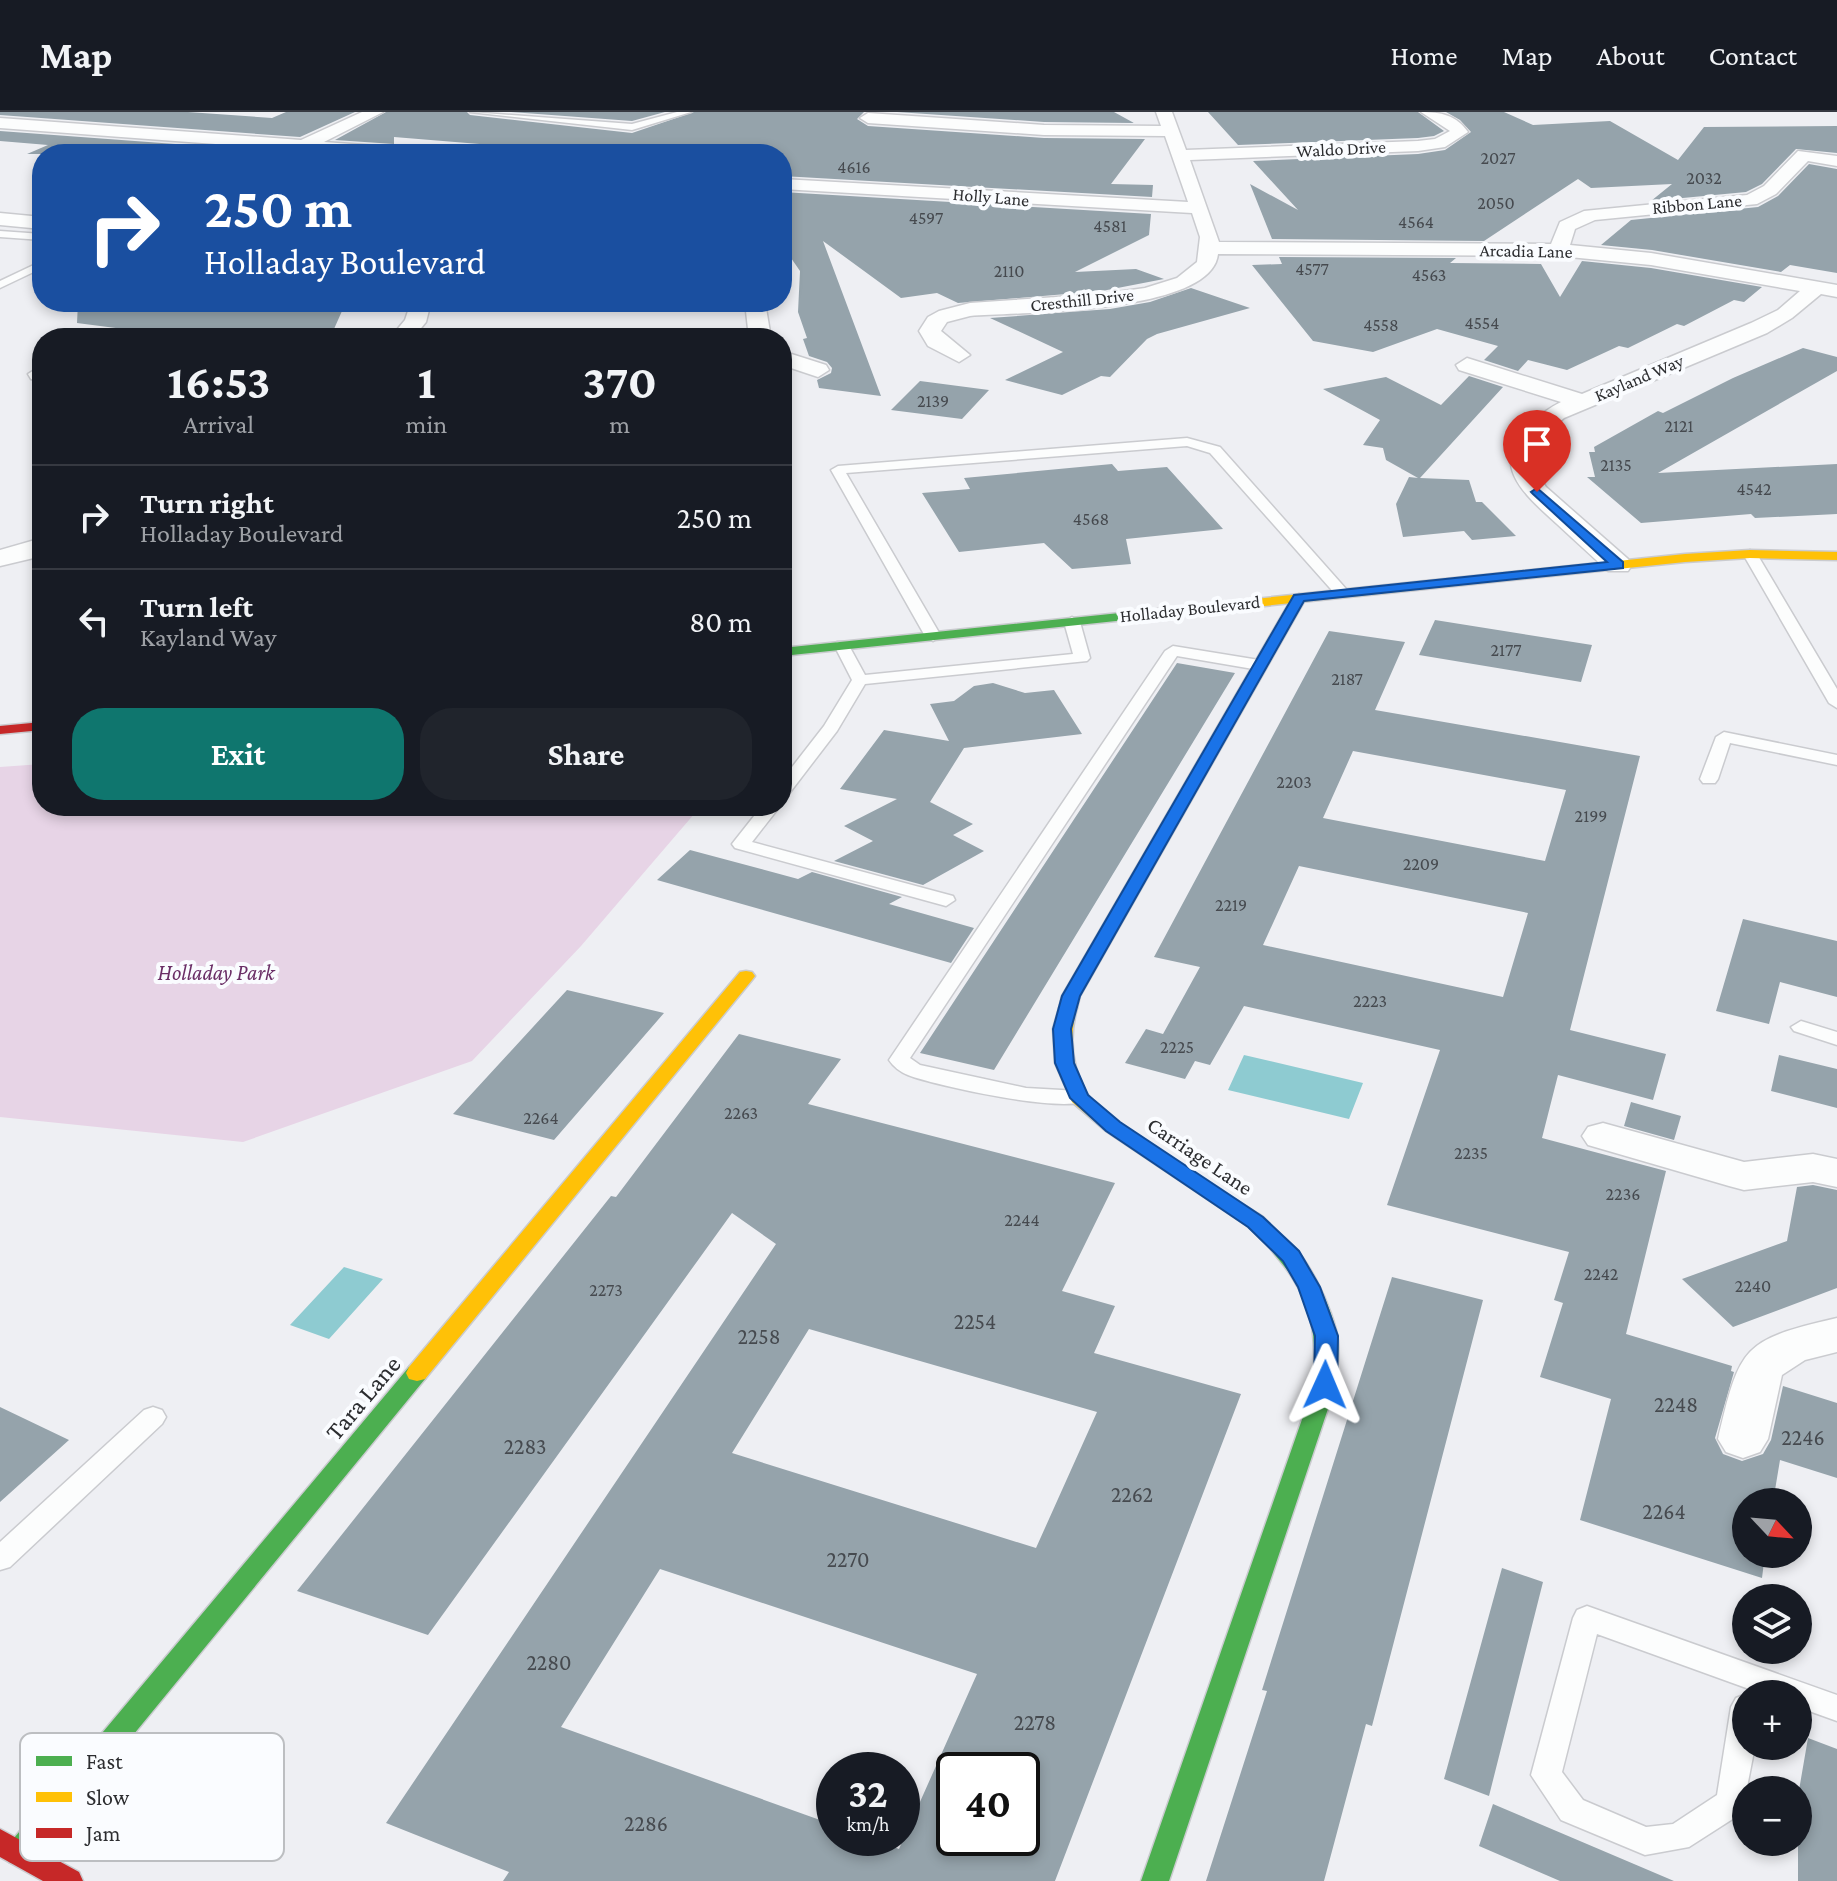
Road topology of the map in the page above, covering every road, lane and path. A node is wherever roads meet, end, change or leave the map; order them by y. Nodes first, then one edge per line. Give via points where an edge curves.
1 (375, 112) edge
2 (474, 112) edge
3 (687, 112) edge
4 (1429, 112) edge
5 (609, 115) dead end
6 (868, 118) dead end
7 (1168, 121) edge
8 (580, 122) junction
9 (0, 123) edge
10 (306, 144) joint
11 (1180, 155) junction
12 (1837, 161) edge
13 (792, 184) edge
14 (1200, 208) junction
15 (0, 219) edge
16 (32, 222) edge
17 (0, 234) edge
18 (32, 236) edge
19 (1213, 248) junction
20 (1559, 250) junction
21 (32, 269) edge
22 (0, 285) edge
23 (1827, 290) edge
24 (959, 355) dead end
25 (792, 361) edge
26 (1467, 365) dead end
27 (818, 370) dead end
28 (1584, 402) junction
29 (32, 550) edge
30 (1750, 554) junction
31 (1837, 556) edge
32 (0, 558) edge
33 (1618, 565) junction
34 (1342, 593) junction
35 (1299, 598) junction
36 (1072, 622) junction
37 (933, 636) junction
38 (842, 645) junction
39 (792, 651) edge
40 (1259, 665) junction
41 (860, 680) junction
42 (1837, 703) edge
43 (32, 727) edge
44 (0, 730) edge
45 (1837, 760) edge
46 (792, 778) edge
47 (1709, 779) dead end
48 (763, 816) edge
49 (946, 900) dead end
50 (746, 976) dead end
51 (1801, 1027) dead end
52 (1837, 1039) edge
53 (1079, 1098) junction
54 (1603, 1136) dead end
55 (1837, 1173) edge
56 (1837, 1335) edge
57 (153, 1417) dead end
58 (1743, 1439) dead end
59 (0, 1559) edge
60 (1735, 1680) edge
61 (1812, 1699) edge
62 (1837, 1708) edge
63 (118, 1733) edge
64 (1738, 1760) edge
65 (0, 1842) edge
66 (19, 1853) edge
67 (32, 1861) edge
68 (64, 1880) edge
69 (1155, 1881) edge

1 - 10 street
2 - 8 lane
3 - 8 lane via 632,127
4 - 11 street, Waldo Drive via 1460,132 1418,146
5 - 8 lane
6 - 7 street via 1044,130
7 - 11 street
9 - 10 street
11 - 14 street
12 - 20 street, Ribbon Lane via 1804,155 1770,190 1751,200 1591,215 1567,226
13 - 14 street, Holly Lane via 1098,207
14 - 19 street
15 - 16 street
17 - 18 lane
19 - 20 street, Arcadia Lane
19 - 24 street, Cresthill Drive via 1212,260 1203,270 1155,291 1096,302 975,308 945,315 930,331
20 - 23 street, Arcadia Lane via 1651,259
21 - 22 lane
23 - 28 street, Kayland Way via 1759,328
25 - 27 street
26 - 28 street
28 - 33 street, Kayland Way via 1556,413 1526,440 1525,474 1564,519
29 - 32 street
30 - 31 street, Holladay Boulevard
30 - 33 street, Holladay Boulevard
30 - 42 lane
33 - 34 street, Holladay Boulevard
34 - 35 street, Holladay Boulevard
34 - 37 lane via 1215,450 1187,442 838,470
35 - 36 street, Holladay Boulevard
35 - 40 street, Carriage Lane
36 - 37 street, Holladay Boulevard
36 - 41 lane via 1082,658
37 - 38 street, Holladay Boulevard
38 - 39 street, Holladay Boulevard
38 - 41 lane
40 - 53 street, Carriage Lane via 1071,996 1062,1029 1063,1051
40 - 53 lane via 1173,651 899,1060 913,1070 1026,1095
41 - 46 lane
43 - 44 street
45 - 47 lane via 1724,737
48 - 49 lane via 741,844
50 - 63 street, Tara Lane
51 - 52 lane
53 - 69 street, Carriage Lane via 1113,1127 1256,1222 1291,1257 1309,1287 1326,1336 1325,1385
54 - 55 street via 1744,1176 1813,1168
56 - 58 street via 1792,1345 1760,1366
57 - 59 lane
60 - 64 lane via 1587,1618 1546,1775 1572,1810 1645,1841 1678,1837 1731,1803
61 - 62 lane
65 - 66 street
67 - 68 street

